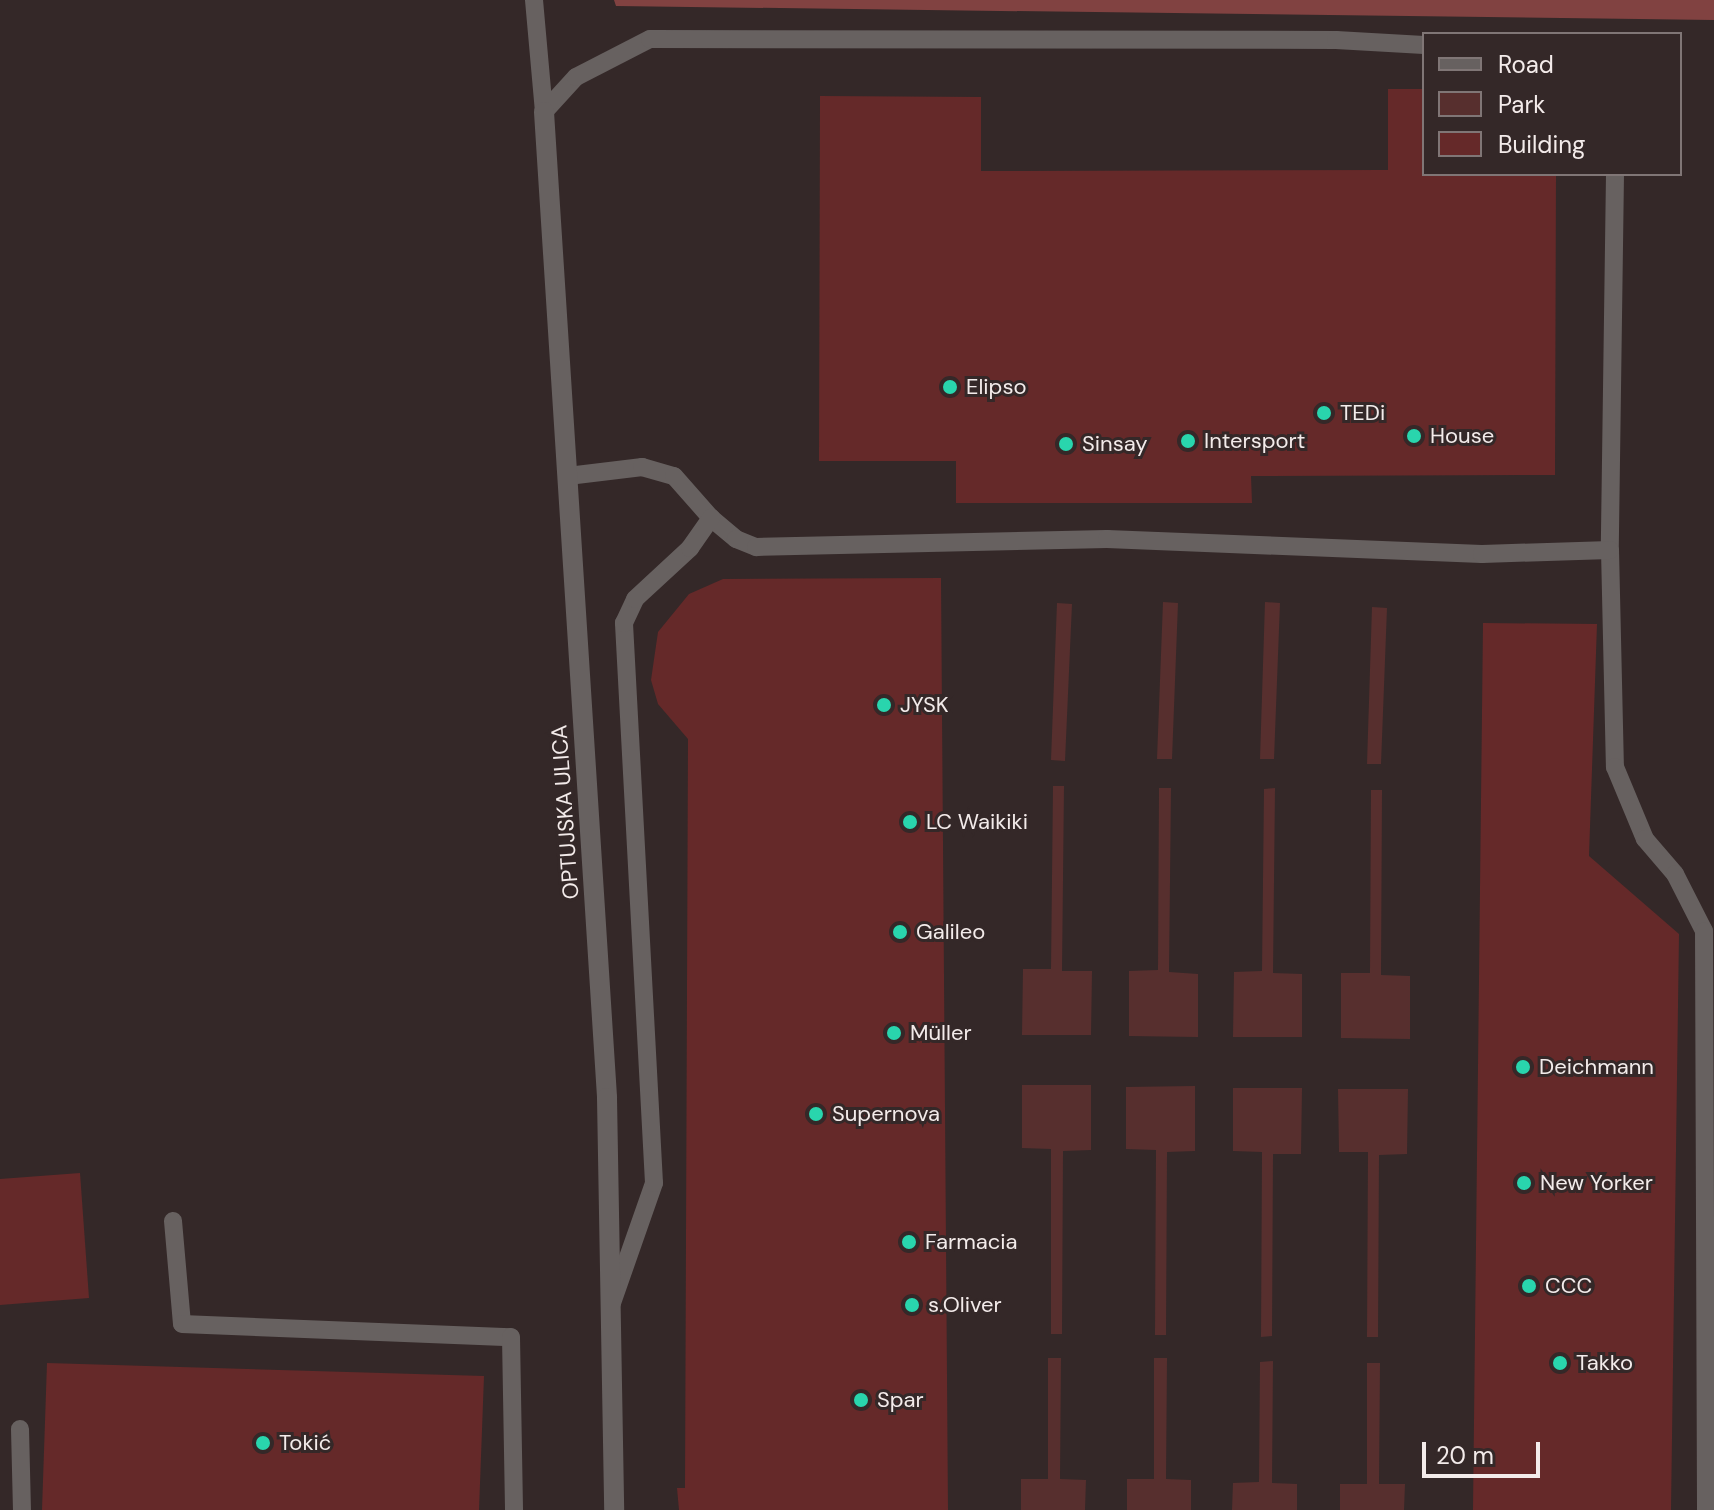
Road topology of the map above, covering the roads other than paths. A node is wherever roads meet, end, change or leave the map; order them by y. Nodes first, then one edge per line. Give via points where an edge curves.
1 (534, 0) edge
2 (1422, 45) edge
3 (544, 112) junction
4 (1615, 176) edge
5 (568, 476) junction
6 (711, 518) junction
7 (1610, 550) junction
8 (173, 1221) dead end
9 (610, 1309) junction
10 (20, 1429) dead end
11 (22, 1510) edge
12 (514, 1510) edge
13 (614, 1510) edge
14 (1706, 1510) edge

1 - 3 lane
2 - 3 lane via 1336,40 650,39 576,77
3 - 5 street, OPTUJSKA ULICA
4 - 7 lane
5 - 6 lane via 642,467 674,476
5 - 9 street, OPTUJSKA ULICA via 607,1098
6 - 7 lane via 736,539 756,547 1107,539 1482,554
6 - 9 lane via 690,548 635,599 624,623 654,1183
7 - 14 lane via 1615,767 1645,839 1675,874 1704,931
8 - 12 lane via 182,1324 511,1337
9 - 13 street, OPTUJSKA ULICA
10 - 11 lane

